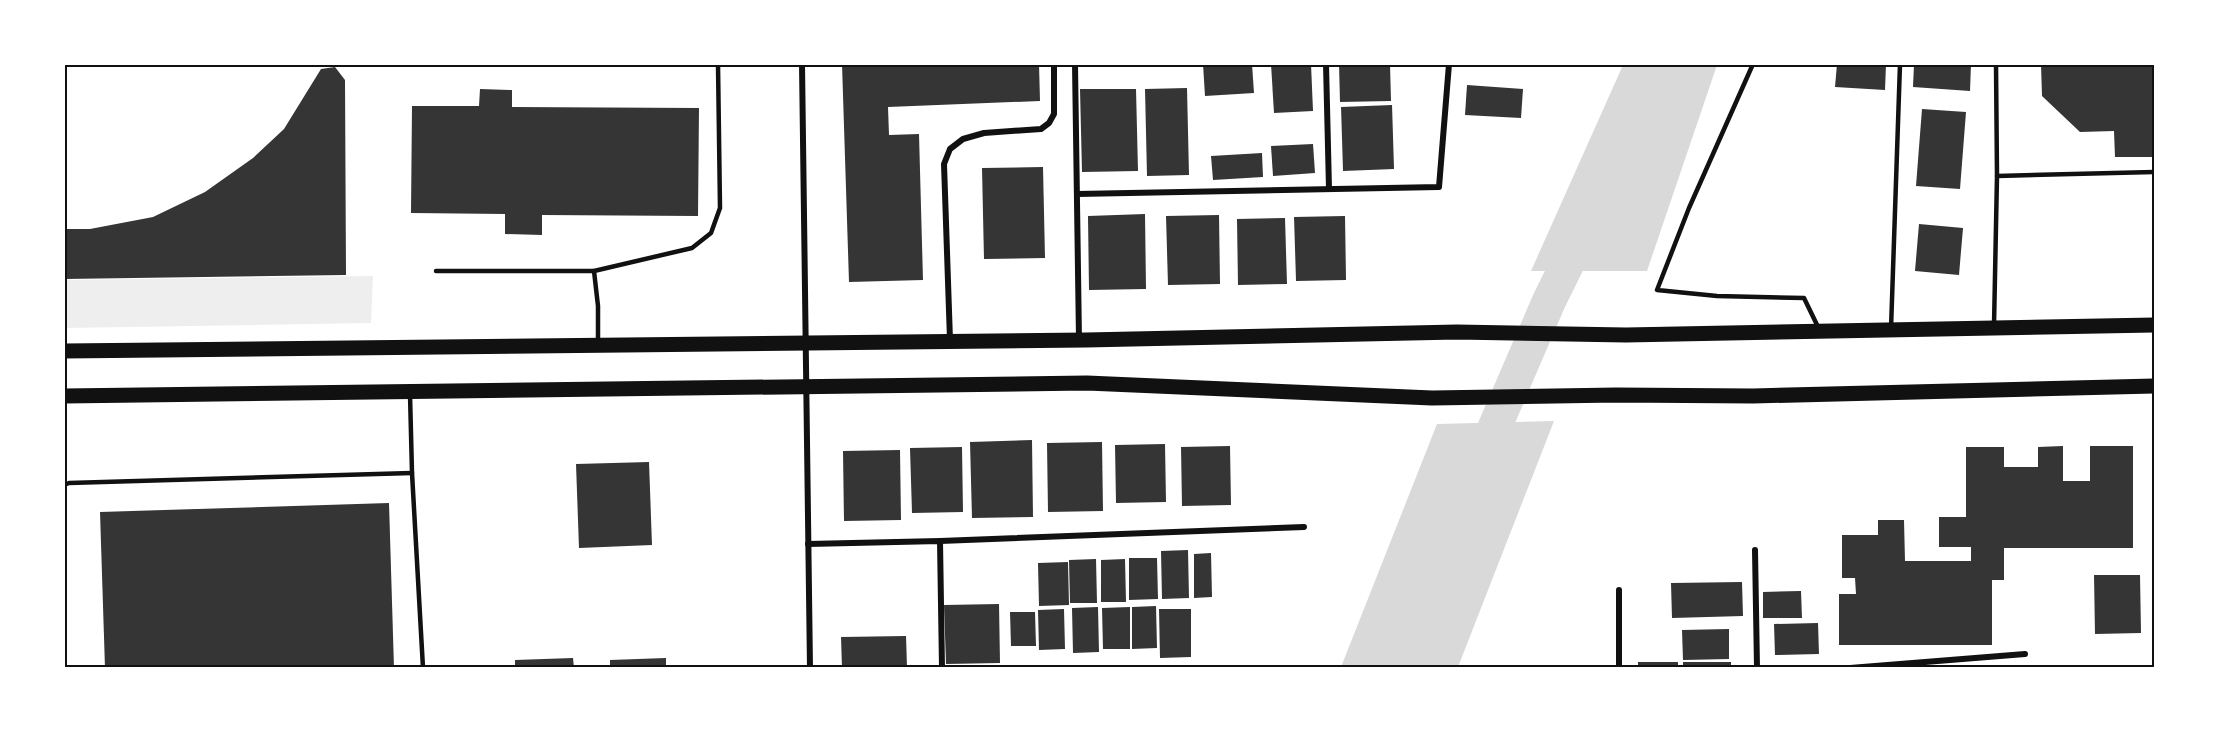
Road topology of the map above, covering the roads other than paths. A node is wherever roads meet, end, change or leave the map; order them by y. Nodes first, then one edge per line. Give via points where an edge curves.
1 (718, 64) edge
2 (802, 64) edge
3 (1054, 64) edge
4 (1075, 64) edge
5 (1326, 64) edge
6 (1449, 64) edge
7 (1753, 64) edge
8 (1900, 64) edge
9 (1996, 64) edge
10 (2154, 172) edge
11 (1997, 176) junction
12 (1329, 189) junction
13 (1077, 194) junction
14 (594, 271) junction
15 (436, 272) dead end
16 (2154, 326) edge
17 (1994, 329) junction
18 (1891, 331) junction
19 (1820, 332) junction
20 (950, 340) junction
21 (1079, 340) junction
22 (804, 344) junction
23 (598, 345) junction
24 (64, 351) edge
25 (806, 386) junction
26 (2154, 386) edge
27 (410, 392) junction
28 (64, 396) edge
29 (412, 472) junction
30 (64, 485) edge
31 (1304, 527) dead end
32 (940, 540) junction
33 (808, 544) junction
34 (1755, 550) dead end
35 (1619, 590) dead end
36 (2025, 654) dead end
37 (423, 668) edge
38 (810, 668) edge
39 (942, 668) edge
40 (1619, 668) edge
41 (1757, 668) edge
42 (1850, 668) edge

1 - 14 lane via 720,208 711,233 692,248
2 - 22 street
3 - 20 street via 1054,114 1049,123 1041,129 984,133 963,139 950,149 944,164
4 - 13 street
5 - 12 street
6 - 12 street via 1439,187
7 - 19 lane via 1657,290 1804,298
8 - 18 lane
9 - 11 lane
10 - 11 lane
11 - 17 lane
12 - 13 street
13 - 21 street
14 - 15 lane
14 - 23 lane
16 - 17 main road
17 - 18 main road
18 - 19 main road
19 - 21 main road via 1457,332
20 - 21 main road
20 - 22 main road
22 - 23 main road
22 - 25 street
23 - 24 main road
25 - 26 main road via 1087,383 1432,398 1753,396
25 - 27 main road
25 - 33 street
27 - 28 main road
27 - 29 lane
29 - 30 lane
29 - 37 lane
31 - 32 street
32 - 33 street
32 - 39 street
33 - 38 street
34 - 41 street
35 - 40 street
36 - 42 street

